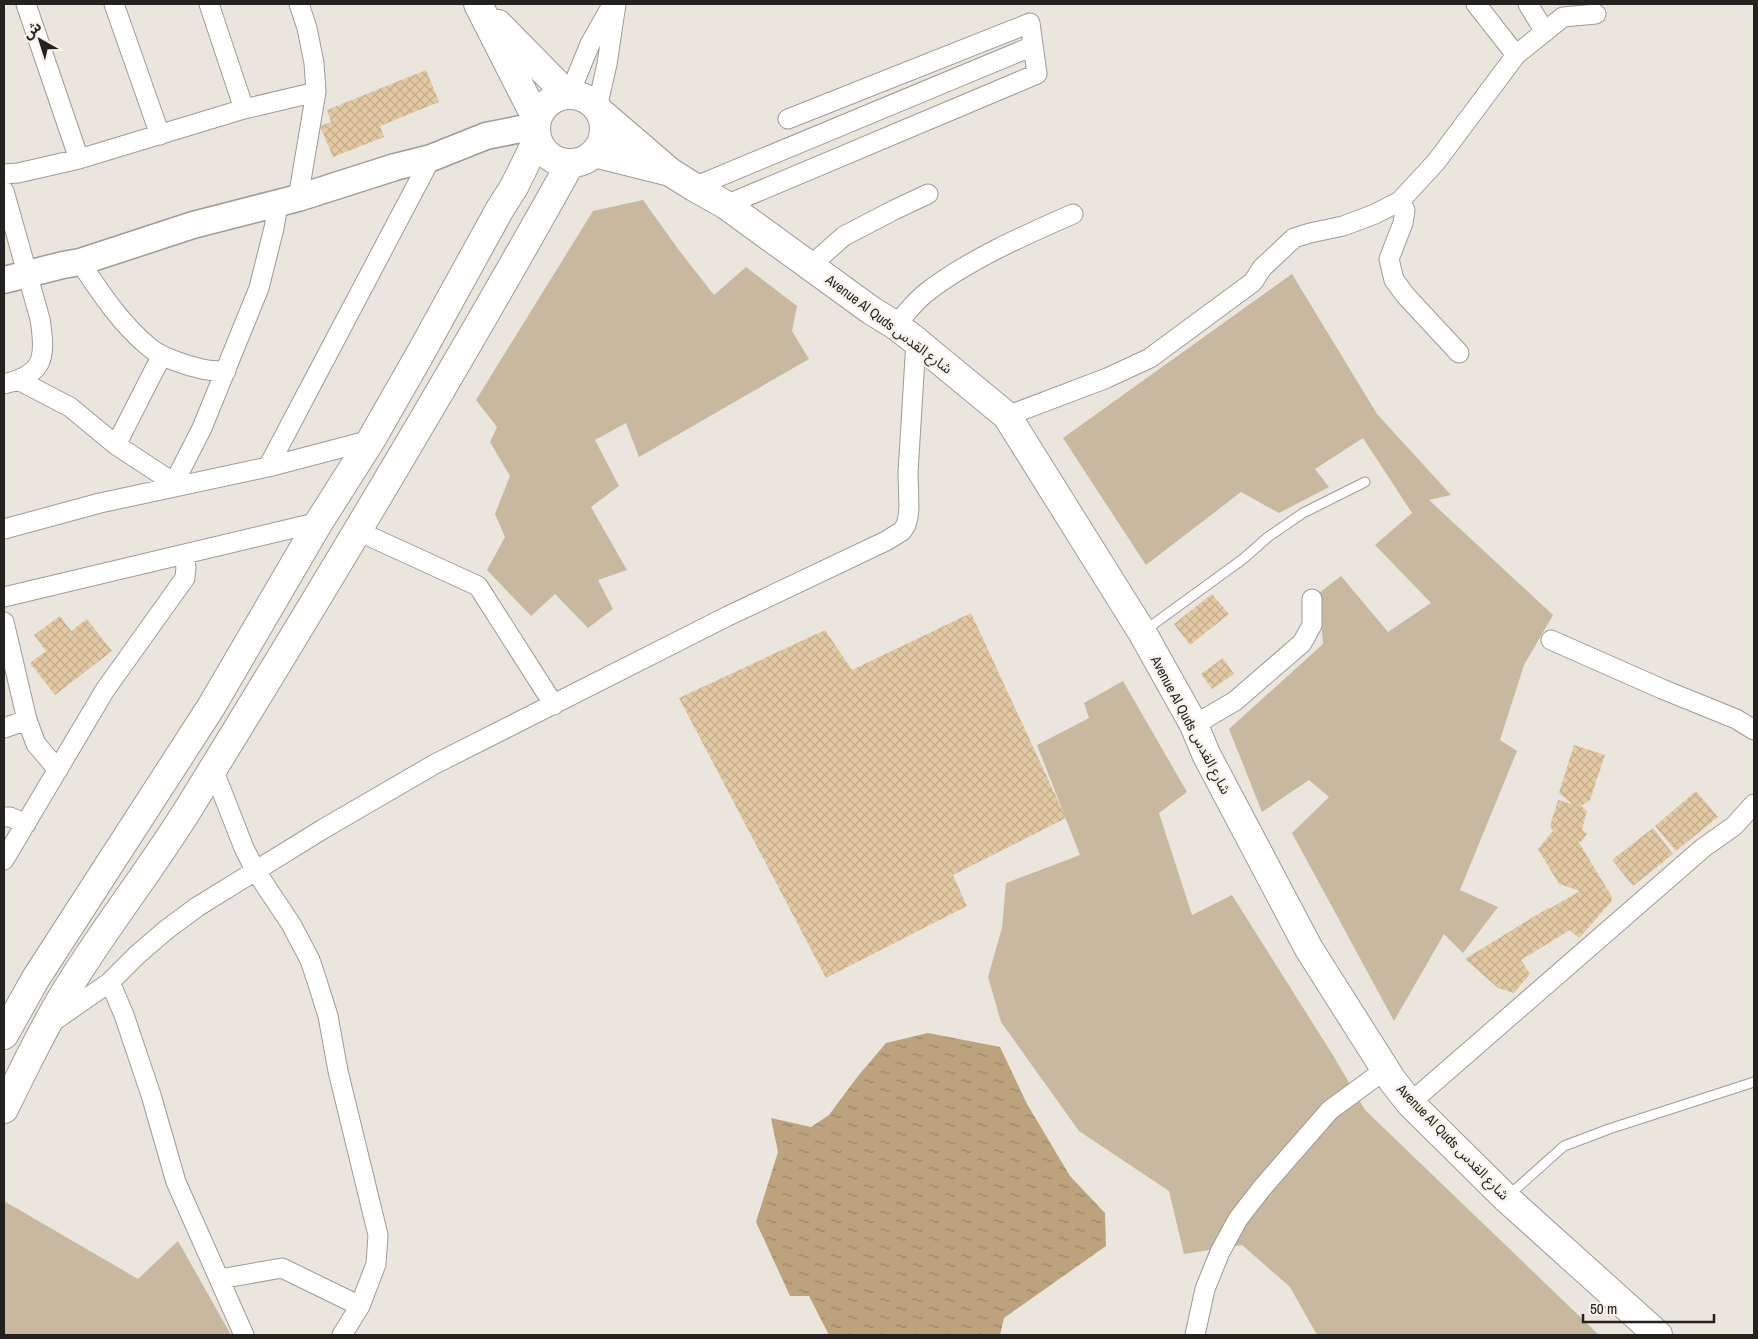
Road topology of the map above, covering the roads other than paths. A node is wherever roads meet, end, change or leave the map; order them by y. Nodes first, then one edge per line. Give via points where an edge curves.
1 (26, 4) edge
2 (114, 4) edge
3 (209, 4) edge
4 (300, 4) edge
5 (479, 4) edge
6 (614, 4) edge
7 (1476, 4) edge
8 (1528, 4) edge
9 (1596, 14) dead end
10 (1545, 32) junction
11 (1033, 46) junction
12 (1516, 55) junction
13 (316, 92) junction
14 (567, 95) junction
15 (244, 109) junction
16 (598, 109) junction
17 (788, 119) dead end
18 (537, 129) junction
19 (160, 135) junction
20 (431, 158) junction
21 (582, 159) junction
22 (79, 160) junction
23 (670, 172) junction
24 (4, 174) edge
25 (694, 187) junction
26 (4, 192) edge
27 (928, 194) dead end
28 (288, 201) junction
29 (1400, 201) junction
30 (726, 205) junction
31 (1073, 214) dead end
32 (80, 262) junction
33 (810, 266) junction
34 (16, 276) edge
35 (906, 333) junction
36 (1459, 353) dead end
37 (162, 354) junction
38 (226, 371) junction
39 (11, 382) edge
40 (1006, 416) junction
41 (371, 440) junction
42 (116, 445) junction
43 (268, 467) junction
44 (1365, 482) dead end
45 (174, 485) junction
46 (319, 522) junction
47 (4, 529) edge
48 (358, 531) junction
49 (183, 555) junction
50 (4, 597) edge
51 (1312, 599) dead end
52 (4, 622) edge
53 (1142, 632) junction
54 (1551, 640) dead end
55 (554, 705) junction
56 (27, 720) junction
57 (1194, 725) junction
58 (4, 728) edge
59 (1754, 730) edge
60 (213, 769) junction
61 (58, 770) junction
62 (1754, 804) edge
63 (4, 817) edge
64 (26, 824) junction
65 (4, 860) edge
66 (255, 870) junction
67 (110, 982) junction
68 (47, 1025) junction
69 (4, 1036) edge
70 (1386, 1070) junction
71 (1754, 1082) edge
72 (1410, 1103) junction
73 (4, 1109) edge
74 (1506, 1198) junction
75 (220, 1279) junction
76 (360, 1306) junction
77 (244, 1335) edge
78 (342, 1335) edge
79 (1195, 1335) edge
80 (1658, 1335) edge

1 - 22 street
2 - 19 street
3 - 15 street
4 - 13 street via 314,63
5 - 14 main road
5 - 18 main road
6 - 14 street via 590,44
6 - 16 street
7 - 12 street
8 - 10 street
9 - 10 street via 1563,17
10 - 12 street
11 - 17 street via 1030,23
11 - 25 street
11 - 30 street via 1037,74
12 - 29 street via 1436,162
13 - 15 street
13 - 28 street
14 - 16 main road via 584,98
14 - 18 main road via 543,108
15 - 19 street
16 - 21 main road via 604,125 602,140
16 - 23 main road, Avenue Al Quds شارع القدس
18 - 20 street via 486,136
18 - 21 main road via 544,153 556,161
18 - 41 main road via 514,187
19 - 22 street
20 - 28 street
20 - 43 street
21 - 23 main road, Avenue Al Quds شارع القدس
21 - 48 main road via 522,249
22 - 24 street
23 - 25 main road, Avenue Al Quds شارع القدس
25 - 30 main road, Avenue Al Quds شارع القدس
26 - 34 street
27 - 33 street via 844,236
28 - 32 street via 193,226
28 - 38 street via 274,228 260,288
29 - 36 street via 1405,210 1403,223 1389,259 1394,280
29 - 40 street via 1343,226 1294,238 1262,268 1253,282 1150,358
30 - 33 main road, Avenue Al Quds شارع القدس
31 - 35 street via 1024,235 957,271 926,292
32 - 34 street
32 - 37 street via 115,312 150,348
33 - 35 main road, Avenue Al Quds شارع القدس
34 - 39 street via 40,319 43,352 37,367
35 - 40 main road, Avenue Al Quds شارع القدس
35 - 55 street via 909,507 902,531
37 - 38 street via 203,369
37 - 42 street
38 - 45 street
39 - 42 street via 70,407
40 - 53 main road, Avenue Al Quds شارع القدس
41 - 43 street
41 - 46 main road
42 - 45 street
43 - 45 street
44 - 53 lane via 1303,513
45 - 47 street
46 - 49 street
46 - 69 main road via 211,706 36,978
48 - 55 street via 478,586
48 - 60 main road
49 - 50 street
49 - 61 street via 185,578 105,690
51 - 57 street via 1312,625 1302,643 1234,701
52 - 56 street
53 - 57 main road, Avenue Al Quds شارع القدس
54 - 59 street via 1736,719
55 - 66 street via 435,764
56 - 58 street
56 - 61 street via 36,744
57 - 70 main road, Avenue Al Quds شارع القدس via 1206,754 1309,949
60 - 66 street via 236,831
60 - 68 main road via 164,847 108,925
61 - 64 street
62 - 72 street via 1734,826 1703,848
63 - 64 street
64 - 65 street
66 - 67 street via 166,930
66 - 76 street via 301,942 328,1016 378,1235 376,1264
67 - 68 street
67 - 75 street via 142,1068 176,1182
68 - 73 main road
70 - 72 main road, Avenue Al Quds شارع القدس
70 - 79 street via 1330,1110 1238,1219 1204,1289
71 - 74 lane via 1609,1128 1564,1146
72 - 74 main road, Avenue Al Quds شارع القدس
74 - 80 main road, Avenue Al Quds شارع القدس
75 - 76 street via 282,1268
75 - 77 street
76 - 78 street

